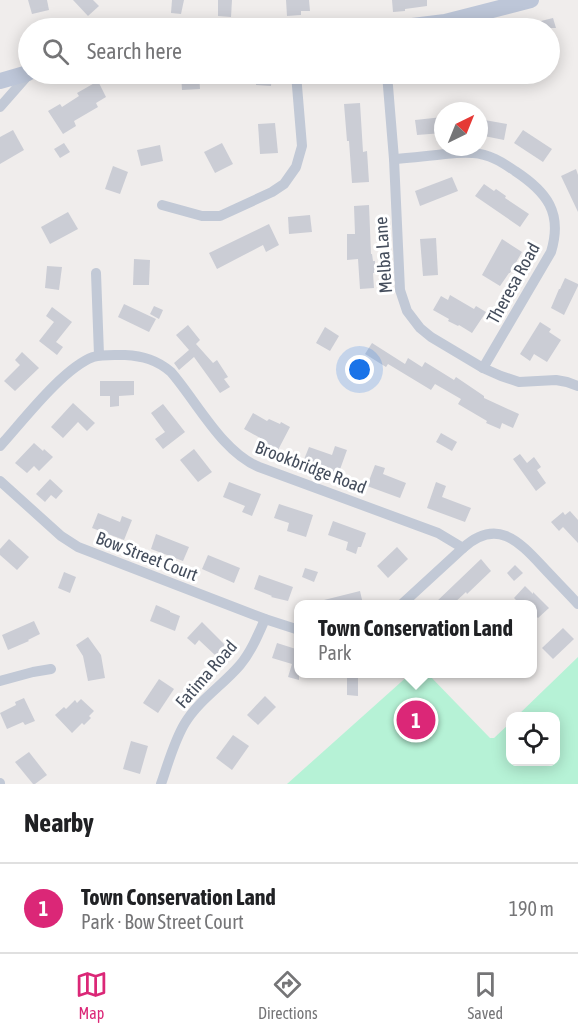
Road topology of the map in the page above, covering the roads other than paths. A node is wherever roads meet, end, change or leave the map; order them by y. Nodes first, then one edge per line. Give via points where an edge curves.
1 (531, 0) edge
2 (461, 18) edge
3 (18, 76) edge
4 (0, 81) edge
5 (20, 84) edge
6 (297, 84) edge
7 (388, 84) edge
8 (0, 107) edge
9 (394, 159) junction
10 (162, 205) dead end
11 (96, 273) dead end
12 (99, 355) junction
13 (483, 368) junction
14 (578, 386) edge
15 (0, 446) edge
16 (0, 481) edge
17 (463, 548) junction
18 (406, 600) edge
19 (578, 604) edge
20 (265, 620) junction
21 (294, 629) edge
22 (51, 669) dead end
23 (0, 681) edge
24 (161, 784) edge

1 - 2 street
3 - 4 street
5 - 8 street
6 - 10 street via 301,153 284,184 214,217
7 - 9 street, Melba Lane
9 - 13 street, Melba Lane via 399,283 404,304 425,332
9 - 13 street, Theresa Road via 482,154 528,179 548,202 555,222 551,252
11 - 12 street
12 - 15 street, Brookbridge Road via 64,376
12 - 17 street, Brookbridge Road via 144,357 165,367 229,447 252,464 438,533
13 - 14 street, Melba Lane via 519,382 556,380
16 - 20 street, Bow Street Court via 78,547
17 - 18 street
17 - 19 street via 474,539 491,534 515,539
20 - 21 street, Bow Street Court
20 - 24 street, Fatima Road via 241,664 185,722
22 - 23 street

